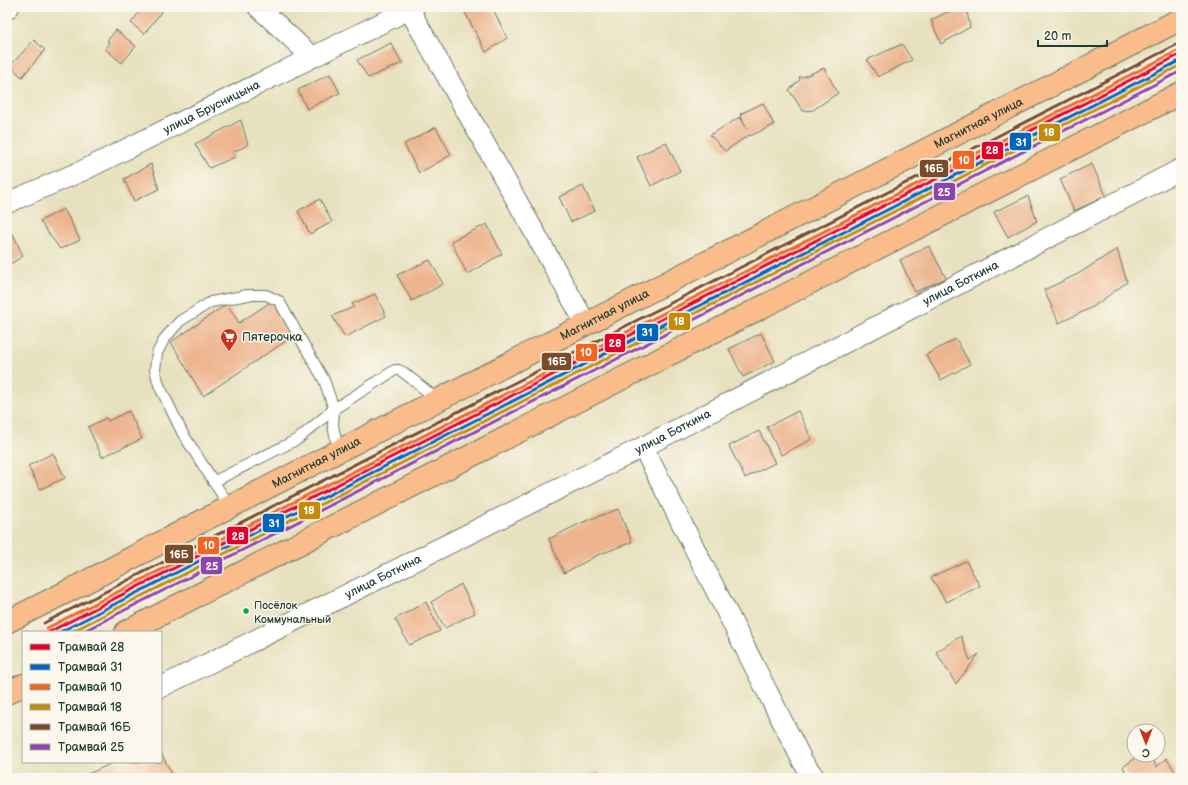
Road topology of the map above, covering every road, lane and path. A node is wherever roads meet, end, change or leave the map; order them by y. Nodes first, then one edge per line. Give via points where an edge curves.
1 (258, 7) edge
2 (411, 8) edge
3 (1181, 19) edge
4 (312, 57) junction
5 (1181, 93) edge
6 (1181, 169) edge
7 (7, 203) edge
8 (586, 324) junction
9 (438, 400) junction
10 (334, 409) junction
11 (643, 447) junction
12 (338, 451) junction
13 (213, 482) junction
14 (230, 507) junction
15 (7, 622) edge
16 (128, 631) edge
17 (22, 686) edge
18 (162, 687) edge
19 (7, 693) edge
20 (815, 778) edge

1 - 4 street
2 - 4 street, улица Брусницына
2 - 8 street
3 - 8 main road, Магнитная улица
4 - 7 street, улица Брусницына via 84,170
5 - 16 main road
6 - 11 street, улица Боткина
8 - 9 main road, Магнитная улица
9 - 10 lane via 403,372 395,370
9 - 12 main road, Магнитная улица
10 - 12 lane via 333,426
10 - 13 lane via 298,438
10 - 13 lane via 324,380 279,301 266,295 248,295 211,302 180,321 165,338 157,353 155,370 159,385 183,434
11 - 18 street, улица Боткина
11 - 20 street via 803,762
12 - 14 main road, Магнитная улица
13 - 14 lane
14 - 15 main road, Магнитная улица
17 - 19 main road

